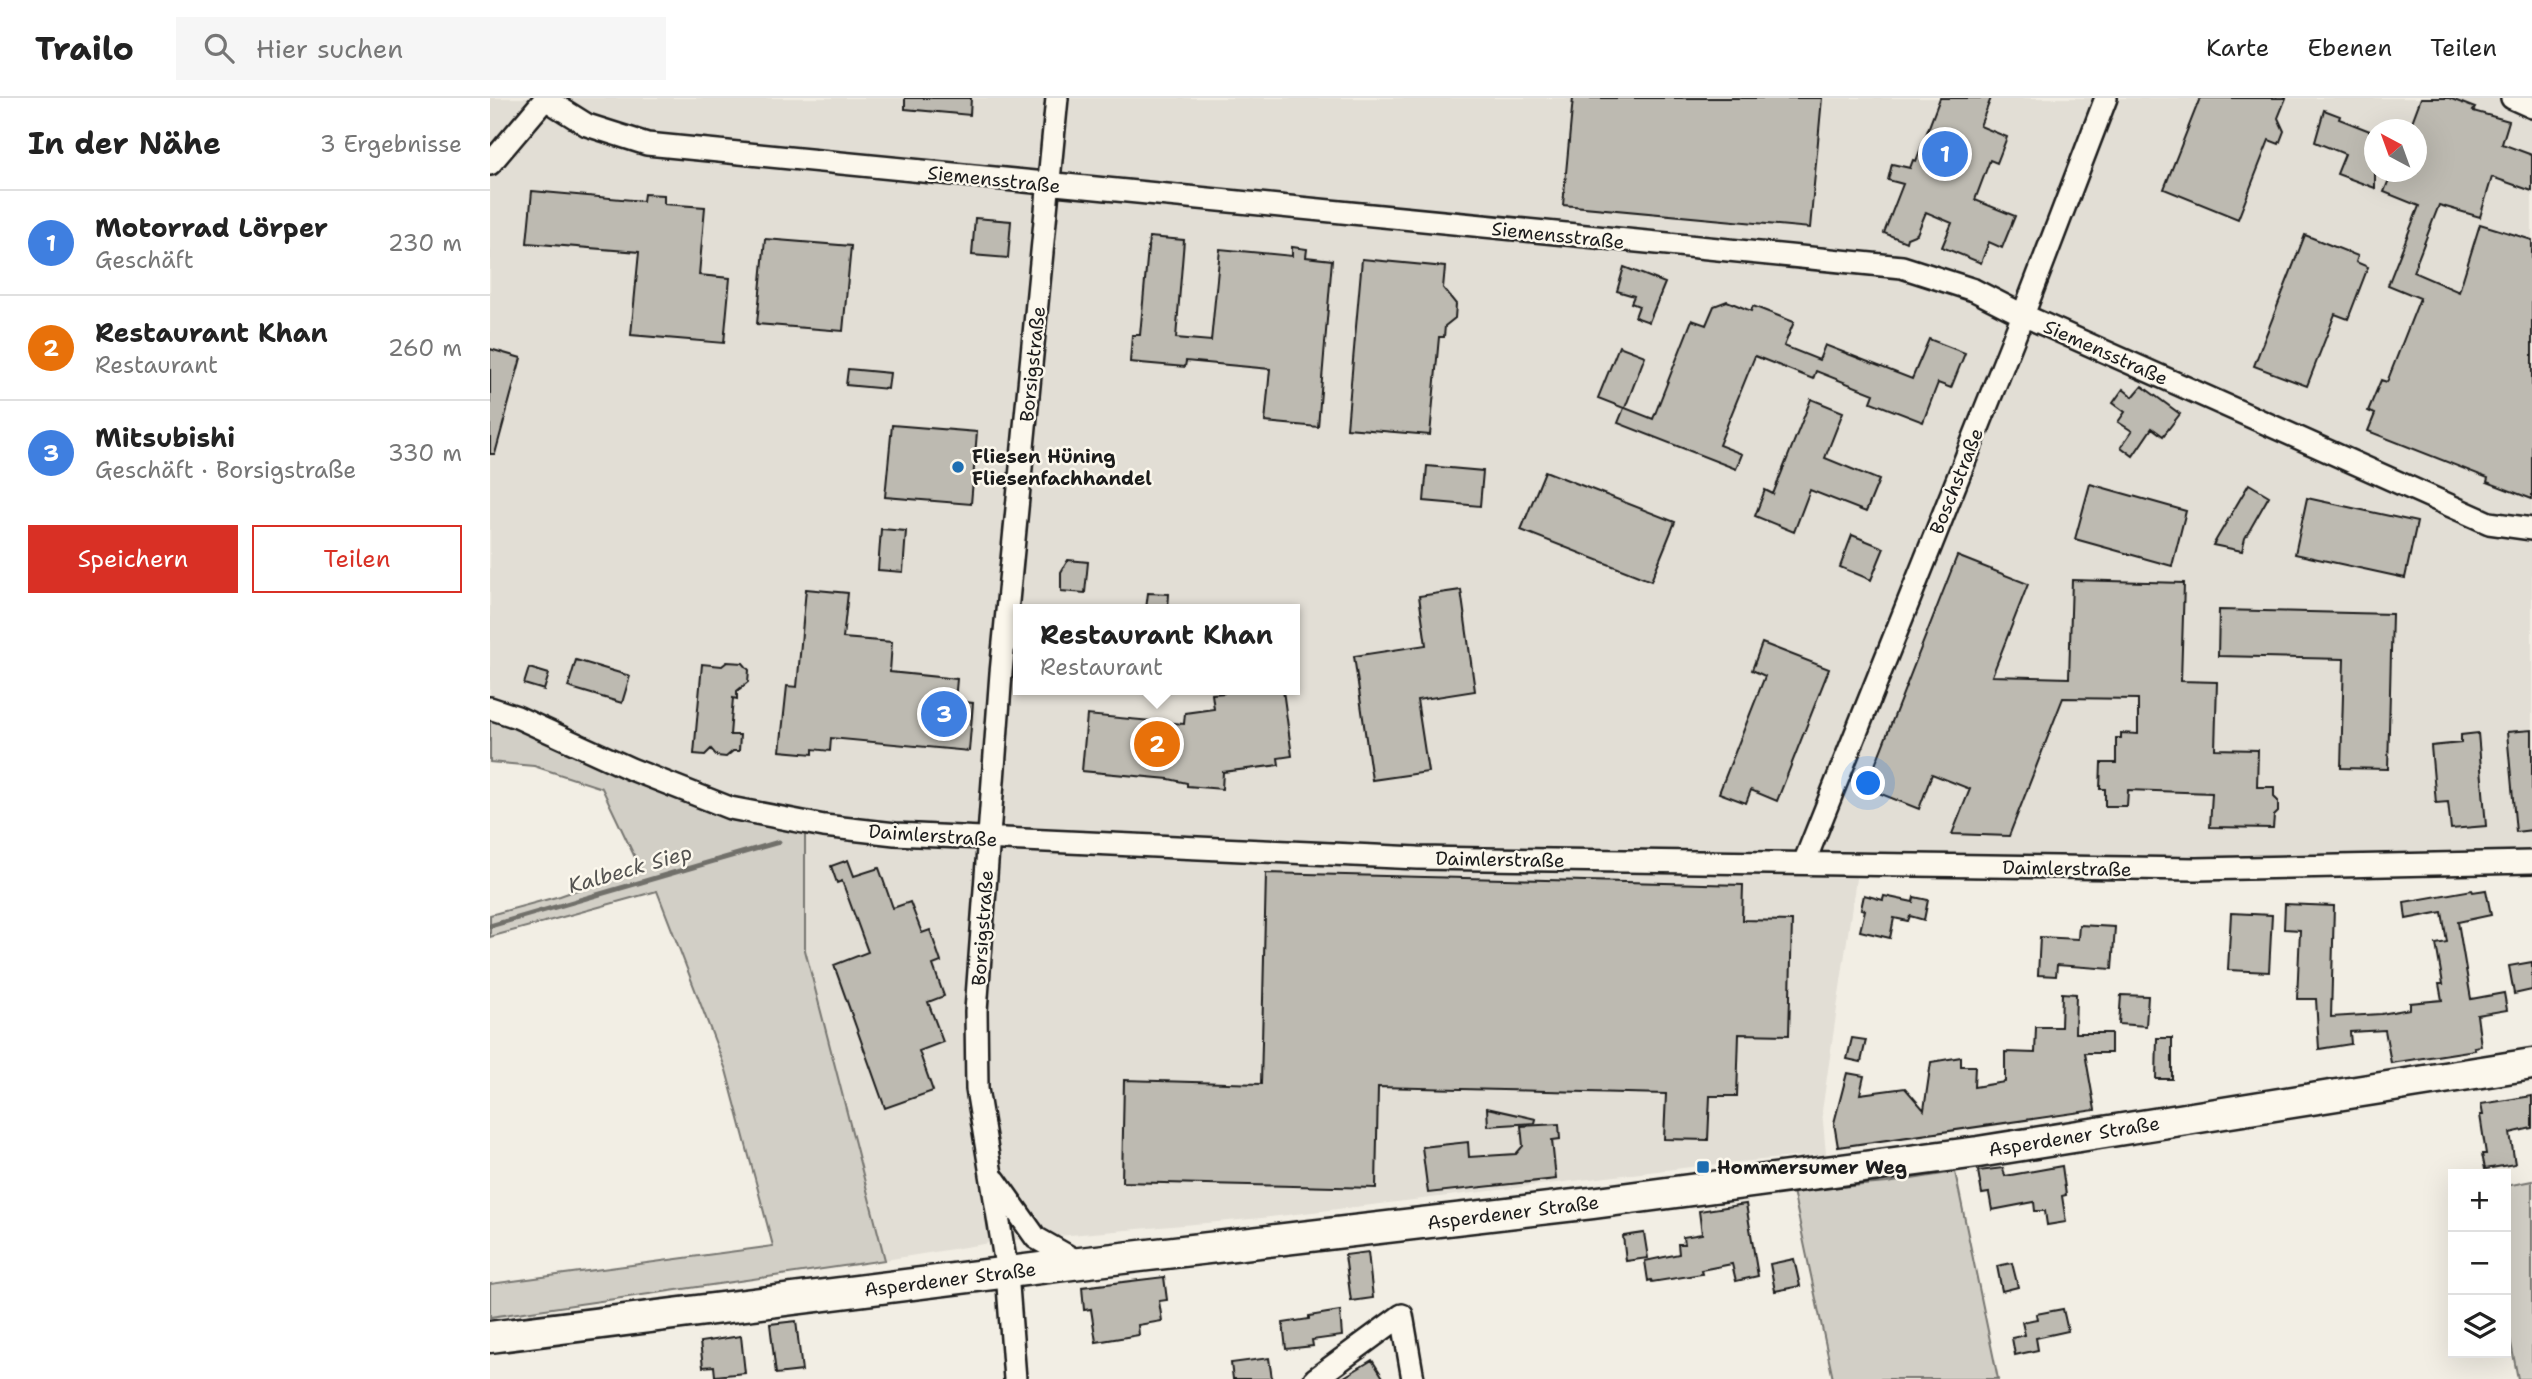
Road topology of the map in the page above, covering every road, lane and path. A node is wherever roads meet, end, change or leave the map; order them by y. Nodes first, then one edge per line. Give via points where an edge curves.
1 (1057, 98) edge
2 (2106, 98) edge
3 (2512, 98) edge
4 (545, 99) edge
5 (2532, 107) edge
6 (490, 164) edge
7 (1050, 185) junction
8 (2023, 315) junction
9 (2532, 529) edge
10 (490, 708) edge
11 (989, 840) junction
12 (2532, 862) edge
13 (1804, 863) junction
14 (2532, 1063) edge
15 (990, 1173) junction
16 (1080, 1263) junction
17 (1007, 1272) junction
18 (490, 1337) edge
19 (1015, 1379) edge
20 (1315, 1379) edge
21 (1413, 1379) edge

1 - 7 street, Borsigstraße
2 - 8 street, Boschstraße
3 - 5 street
4 - 6 street
4 - 7 street, Siemensstraße via 587,125 646,144
7 - 8 street, Siemensstraße via 1902,267 1974,290
7 - 11 street, Borsigstraße via 1002,659
8 - 9 street, Siemensstraße via 2489,523
8 - 13 street, Boschstraße
10 - 11 street, Daimlerstraße via 730,808 824,826
11 - 13 street, Daimlerstraße via 1418,858
11 - 15 street, Borsigstraße via 976,1011 977,1089
12 - 13 street, Daimlerstraße via 2196,869
14 - 16 main road, Asperdener Straße via 1965,1154
15 - 16 street, Borsigstraße via 1036,1238
15 - 17 street, Borsigstraße
16 - 17 main road, Asperdener Straße
17 - 18 main road, Asperdener Straße
17 - 19 street, Borsigstraße
20 - 21 street via 1402,1315

